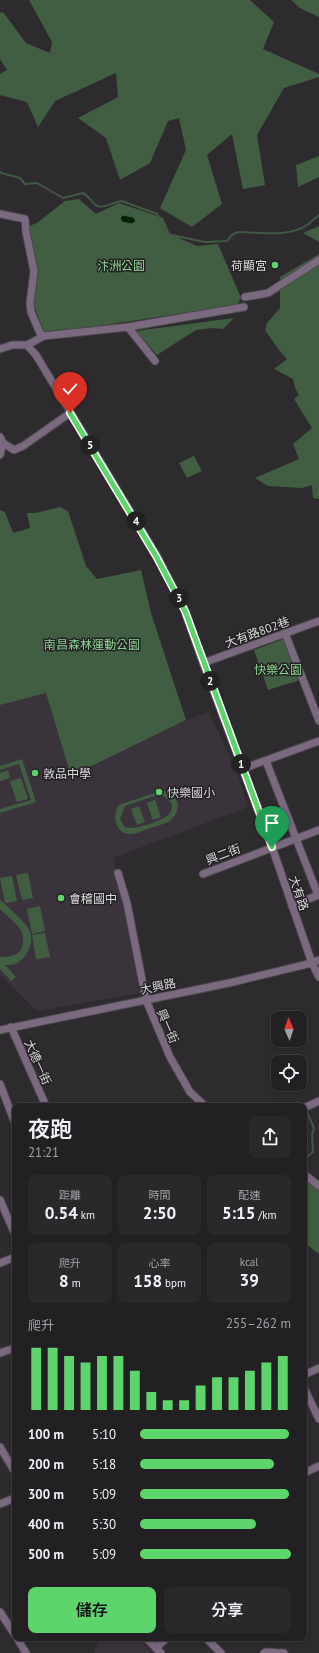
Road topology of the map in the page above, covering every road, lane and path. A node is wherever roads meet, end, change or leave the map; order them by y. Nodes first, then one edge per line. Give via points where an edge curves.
1 (0, 214) edge
2 (319, 260) edge
3 (245, 297) dead end
4 (244, 307) dead end
5 (128, 327) junction
6 (44, 336) junction
7 (27, 344) junction
8 (0, 349) edge
9 (155, 361) dead end
10 (70, 413) junction
11 (2, 440) edge
12 (0, 455) edge
13 (319, 621) edge
14 (285, 633) junction
15 (203, 663) junction
16 (319, 721) edge
17 (319, 741) edge
18 (266, 761) junction
19 (242, 769) junction
20 (319, 830) edge
21 (296, 838) junction
22 (272, 847) junction
23 (118, 874) dead end
24 (202, 874) dead end
25 (292, 906) junction
26 (316, 962) edge
27 (319, 977) edge
28 (146, 1000) junction
29 (11, 1027) junction
30 (0, 1030) edge
31 (0, 1084) edge
32 (319, 1101) edge
33 (45, 1103) edge
34 (202, 1103) edge
35 (307, 1107) edge
36 (12, 1115) edge
37 (307, 1176) edge
38 (319, 1186) edge
39 (0, 1200) edge
40 (12, 1227) edge
41 (12, 1258) edge
42 (0, 1263) edge
43 (12, 1349) edge
44 (0, 1353) edge
45 (319, 1368) edge
46 (307, 1374) edge
47 (307, 1394) edge
48 (319, 1419) edge
49 (0, 1447) edge
50 (319, 1466) edge
51 (12, 1467) edge
52 (307, 1472) edge
53 (12, 1499) edge
54 (0, 1504) edge
55 (0, 1612) edge
56 (12, 1631) edge
57 (18, 1641) edge
58 (149, 1641) edge
59 (165, 1641) edge
60 (209, 1641) edge
61 (158, 1651) edge
62 (26, 1653) edge
63 (221, 1653) edge
64 (264, 1653) edge
65 (284, 1653) edge

1 - 6 street via 25,219 34,271 31,312 40,333
2 - 3 street via 268,293
4 - 5 street
5 - 6 street
5 - 9 street
6 - 7 street
7 - 8 street
7 - 10 street, 大有路
10 - 11 street via 14,450
10 - 15 street, 大有路 via 176,593
11 - 12 street
13 - 14 street, 大有路802巷
14 - 15 street, 大有路802巷
14 - 16 street
15 - 19 street, 大有路
17 - 18 street
18 - 19 street
18 - 21 street
19 - 22 street, 大有路
20 - 21 street, 興二街
21 - 22 street, 興二街
21 - 25 street via 318,895
22 - 24 street, 興二街
22 - 25 street, 大有路
23 - 28 street, 興一街 via 127,903
25 - 26 street, 大有路
26 - 27 street, 大有路
26 - 28 street, 大興路
28 - 29 street, 大興路
28 - 34 street, 興一街 via 170,1057 190,1092
29 - 30 street, 大興路
29 - 33 street, 大德一街
31 - 36 street
32 - 35 street
37 - 38 street
39 - 40 street
41 - 42 street
43 - 44 street
45 - 46 street
47 - 48 street
49 - 51 street
50 - 52 street
53 - 54 street
55 - 56 street
57 - 62 street
58 - 61 street
59 - 61 street
60 - 63 street
64 - 65 street

